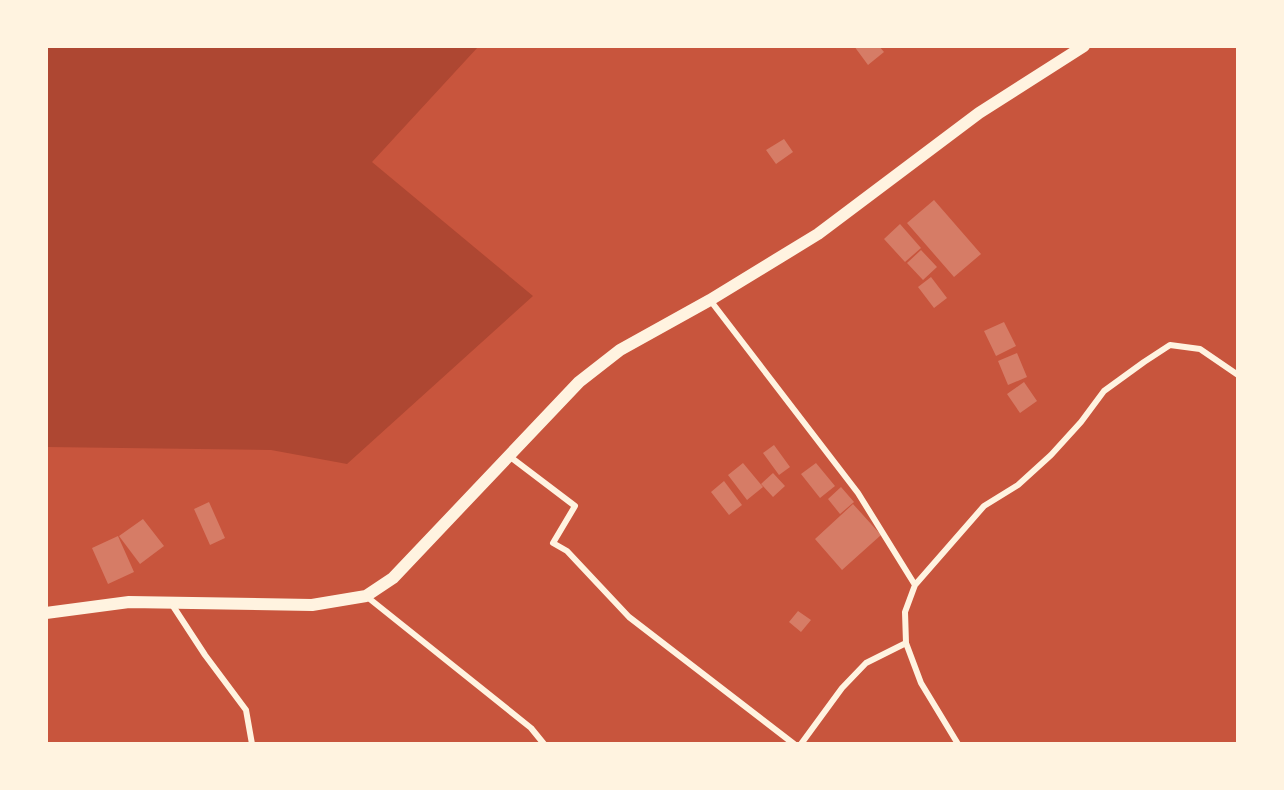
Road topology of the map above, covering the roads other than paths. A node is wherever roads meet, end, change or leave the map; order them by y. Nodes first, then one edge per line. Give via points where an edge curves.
1 (1084, 46) edge
2 (710, 300) junction
3 (1238, 375) edge
4 (509, 456) junction
5 (915, 585) junction
6 (366, 596) junction
7 (170, 603) junction
8 (46, 613) edge
9 (906, 643) junction
10 (252, 744) edge
11 (544, 744) edge
12 (794, 744) edge
13 (801, 744) edge
14 (958, 744) edge

1 - 2 main road via 980,113 818,234
2 - 4 main road via 620,350 579,382
2 - 5 street via 858,493
3 - 5 street via 1200,349 1170,345 1104,391 1043,463 1018,485 984,506
4 - 6 main road via 393,578
4 - 12 street via 575,506 553,543 567,551 629,617
5 - 9 street via 905,612
6 - 7 main road via 312,605
6 - 11 street via 531,728
7 - 8 main road via 129,602
7 - 10 street via 246,710
9 - 13 street via 866,663 842,688
9 - 14 street via 921,683

